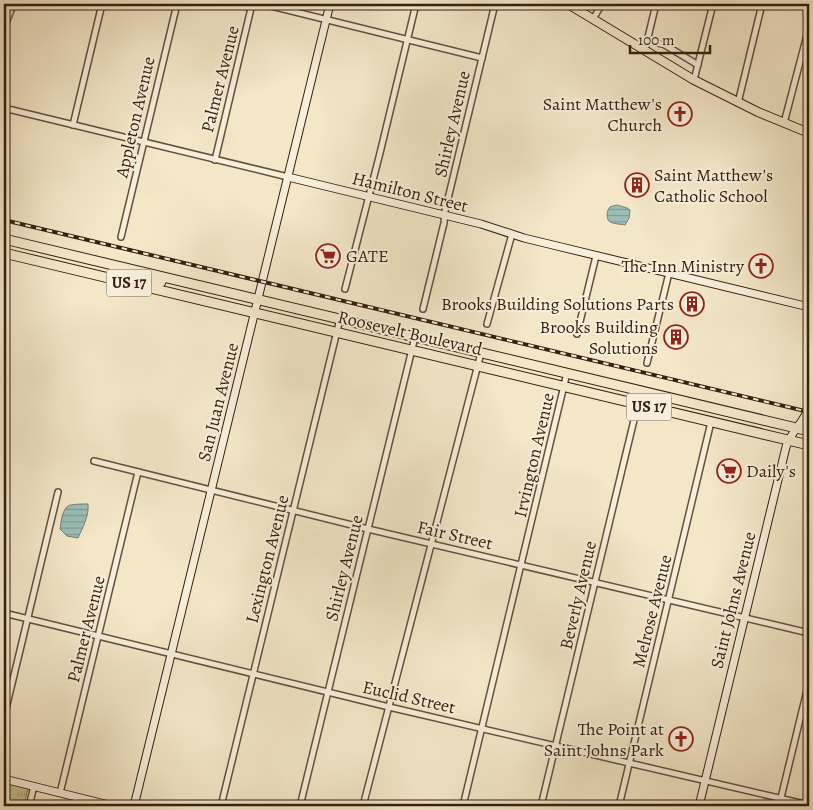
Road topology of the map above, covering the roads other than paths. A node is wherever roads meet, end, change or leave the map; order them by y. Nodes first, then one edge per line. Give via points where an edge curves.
1 (102, 4) edge
2 (177, 4) edge
3 (252, 4) edge
4 (263, 4) edge
5 (330, 4) edge
6 (416, 4) edge
7 (495, 4) edge
8 (568, 4) edge
9 (602, 4) edge
10 (656, 4) edge
11 (713, 4) edge
12 (762, 4) edge
13 (326, 19) junction
14 (593, 19) junction
15 (809, 35) edge
16 (408, 39) junction
17 (647, 40) junction
18 (645, 50) junction
19 (482, 58) junction
20 (698, 65) junction
21 (694, 80) junction
22 (738, 103) junction
23 (4, 108) edge
24 (784, 123) junction
25 (73, 125) junction
26 (809, 133) edge
27 (144, 142) junction
28 (215, 160) junction
29 (288, 177) junction
30 (368, 197) junction
31 (445, 216) junction
32 (512, 234) junction
33 (121, 237) dead end
34 (4, 239) edge
35 (4, 253) edge
36 (596, 256) junction
37 (669, 273) junction
38 (122, 281) junction
39 (180, 281) junction
40 (345, 289) dead end
41 (258, 300) junction
42 (809, 307) edge
43 (423, 309) dead end
44 (255, 313) junction
45 (340, 319) junction
46 (487, 324) dead end
47 (336, 332) junction
48 (577, 334) dead end
49 (415, 337) junction
50 (411, 350) junction
51 (481, 353) junction
52 (647, 363) dead end
53 (478, 366) junction
54 (567, 374) junction
55 (564, 387) junction
56 (641, 391) junction
57 (638, 404) junction
58 (809, 412) edge
59 (711, 422) junction
60 (796, 428) junction
61 (809, 431) edge
62 (788, 440) junction
63 (809, 446) edge
64 (94, 461) dead end
65 (138, 472) junction
66 (212, 490) junction
67 (58, 492) dead end
68 (293, 510) junction
69 (368, 529) junction
70 (431, 544) junction
71 (521, 565) junction
72 (595, 583) junction
73 (669, 601) junction
74 (4, 613) edge
75 (28, 618) junction
76 (744, 618) junction
77 (809, 633) edge
78 (99, 636) junction
79 (172, 653) junction
80 (253, 674) junction
81 (809, 682) edge
82 (328, 691) junction
83 (389, 707) junction
84 (4, 718) edge
85 (482, 728) junction
86 (556, 745) junction
87 (630, 762) junction
88 (4, 779) edge
89 (705, 781) junction
90 (34, 786) junction
91 (60, 793) junction
92 (781, 799) junction
93 (809, 805) edge
94 (29, 806) edge
95 (113, 806) edge
96 (134, 806) edge
97 (221, 806) edge
98 (300, 806) edge
99 (363, 806) edge
100 (463, 806) edge
101 (541, 806) edge
102 (619, 806) edge
103 (699, 806) edge
104 (779, 806) edge

1 - 25 street
2 - 27 street, Appleton Avenue
3 - 28 street, Palmer Avenue
4 - 13 street
5 - 13 street, San Juan Avenue
6 - 16 street
7 - 19 street, Shirley Avenue
8 - 14 main road
9 - 14 street
10 - 17 street
11 - 20 street
12 - 22 street
13 - 16 street
13 - 29 street, San Juan Avenue
14 - 18 main road
15 - 24 street
16 - 19 street
16 - 30 street
17 - 18 street
17 - 20 street via 665,45
18 - 21 main road
19 - 31 street, Shirley Avenue
20 - 21 street
21 - 22 main road
22 - 24 main road
23 - 25 street, Hamilton Street
24 - 26 main road
25 - 27 street, Hamilton Street
27 - 28 street, Hamilton Street
27 - 33 street, Appleton Avenue
28 - 29 street, Hamilton Street
29 - 30 street, Hamilton Street
29 - 41 street, San Juan Avenue
30 - 31 street, Hamilton Street
30 - 40 street
31 - 32 street, Hamilton Street
31 - 43 street, Shirley Avenue
32 - 36 street, Hamilton Street
32 - 46 street
34 - 39 highway, Roosevelt Boulevard / US 17
35 - 38 highway, Roosevelt Boulevard / US 17
36 - 37 street, Hamilton Street
36 - 48 street
37 - 42 street, Hamilton Street
37 - 52 street
38 - 39 highway via 133,276 172,284
38 - 44 highway, Roosevelt Boulevard / US 17
39 - 41 highway, Roosevelt Boulevard / US 17
41 - 44 street, San Juan Avenue
41 - 45 highway, Roosevelt Boulevard / US 17
44 - 47 highway, Roosevelt Boulevard / US 17
44 - 66 street, San Juan Avenue
45 - 47 street, Lexington Avenue
45 - 49 highway, Roosevelt Boulevard / US 17
47 - 50 highway, Roosevelt Boulevard / US 17
47 - 68 street, Lexington Avenue
49 - 50 street, Shirley Avenue
49 - 51 highway, Roosevelt Boulevard / US 17
50 - 53 highway, Roosevelt Boulevard / US 17
50 - 69 street, Shirley Avenue
51 - 53 street
51 - 54 highway, Roosevelt Boulevard / US 17
53 - 55 highway, Roosevelt Boulevard / US 17
53 - 70 street
54 - 55 street, Irvington Avenue
54 - 56 highway, Roosevelt Boulevard / US 17
55 - 57 highway, Roosevelt Boulevard / US 17
55 - 71 street, Irvington Avenue
56 - 57 street, Beverly Avenue
56 - 60 highway, Roosevelt Boulevard / US 17
57 - 59 highway, Roosevelt Boulevard / US 17
57 - 72 street, Beverly Avenue
58 - 60 street, Saint Johns Avenue
59 - 62 highway, Roosevelt Boulevard / US 17
59 - 73 street, Melrose Avenue
60 - 61 highway, Roosevelt Boulevard / US 17
60 - 62 street, Saint Johns Avenue
62 - 63 highway, Roosevelt Boulevard / US 17
62 - 76 street, Saint Johns Avenue
64 - 65 street, Fair Street
65 - 66 street, Fair Street
65 - 78 street, Palmer Avenue
66 - 68 street, Fair Street
66 - 79 street, San Juan Avenue
67 - 75 street
68 - 69 street, Fair Street
68 - 80 street, Lexington Avenue
69 - 70 street, Fair Street
69 - 82 street, Shirley Avenue
70 - 71 street, Fair Street
70 - 83 street
71 - 72 street, Fair Street
71 - 85 street, Irvington Avenue
72 - 73 street, Fair Street
72 - 86 street, Beverly Avenue
73 - 76 street, Fair Street
73 - 87 street, Melrose Avenue
74 - 75 street, Euclid Street
75 - 78 street, Euclid Street
75 - 84 street
76 - 77 street, Fair Street
76 - 89 street, Saint Johns Avenue
78 - 79 street, Euclid Street
78 - 91 street, Palmer Avenue
79 - 80 street, Euclid Street
79 - 96 street, San Juan Avenue
80 - 82 street, Euclid Street
80 - 97 street, Lexington Avenue
81 - 92 street
82 - 83 street, Euclid Street
82 - 98 street, Shirley Avenue
83 - 85 street, Euclid Street
83 - 99 street
85 - 86 street, Euclid Street
85 - 100 street, Irvington Avenue
86 - 87 street, Euclid Street
86 - 101 street, Beverly Avenue
87 - 89 street, Euclid Street
87 - 102 street, Melrose Avenue
88 - 90 street
89 - 92 street, Euclid Street
89 - 103 street, Saint Johns Avenue
90 - 91 street
90 - 94 street
91 - 95 street
92 - 93 street, Euclid Street
92 - 104 street

